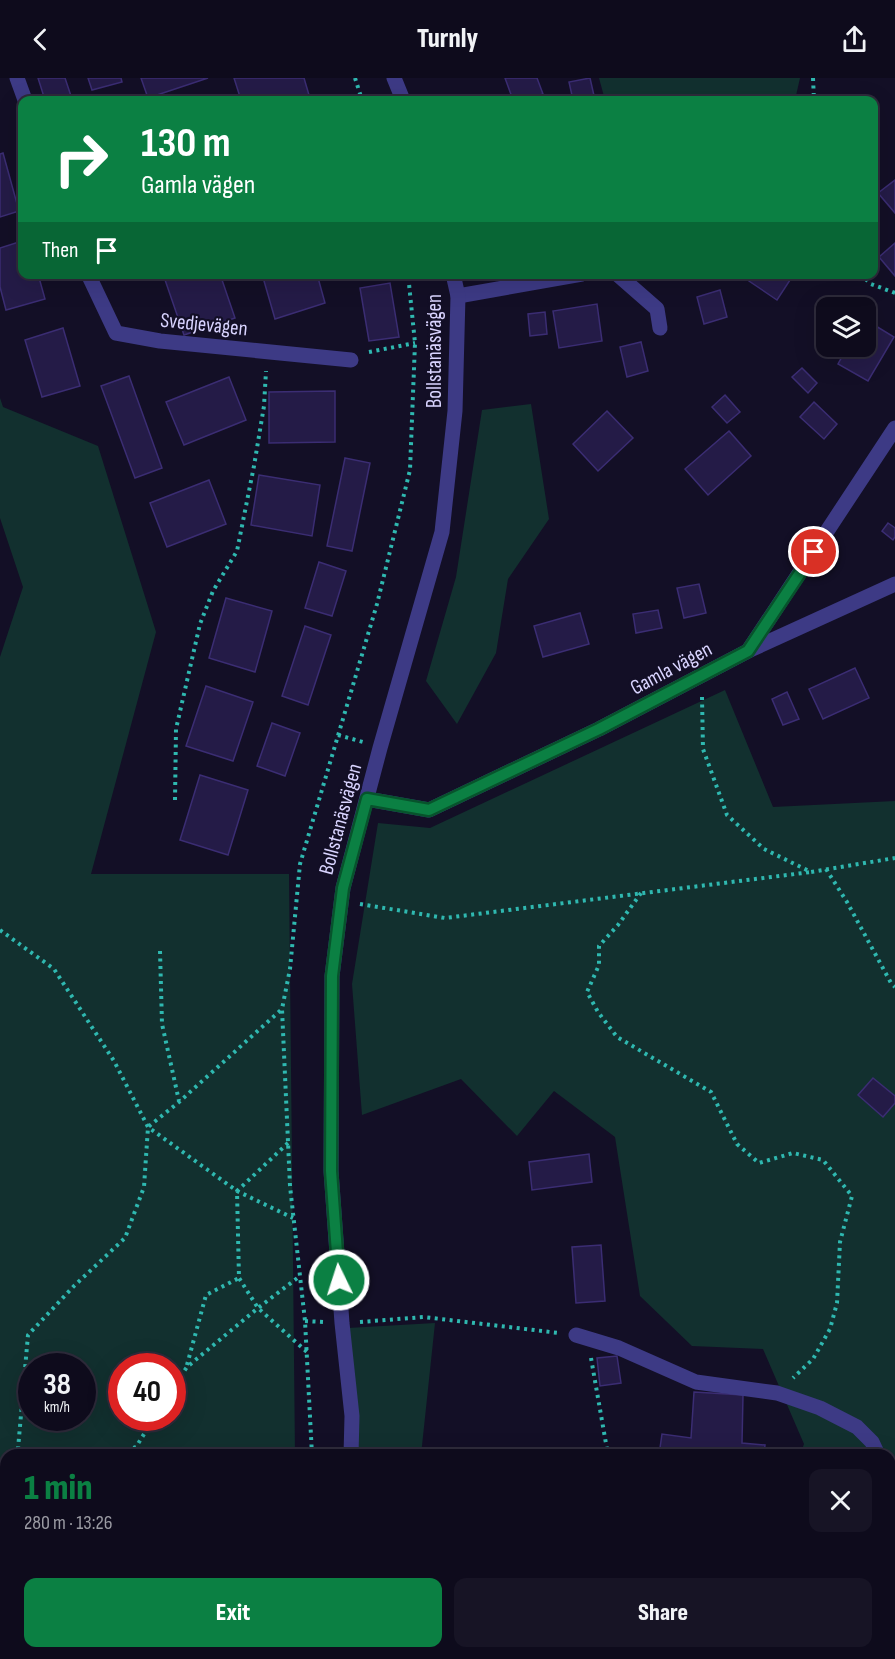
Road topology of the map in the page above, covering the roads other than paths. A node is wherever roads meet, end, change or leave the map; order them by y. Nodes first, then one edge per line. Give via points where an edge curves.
1 (17, 78) edge
2 (394, 78) edge
3 (24, 96) edge
4 (401, 96) edge
5 (90, 279) edge
6 (454, 279) edge
7 (554, 279) edge
8 (623, 279) edge
9 (458, 296) junction
10 (660, 328) dead end
11 (351, 360) road end
12 (895, 428) edge
13 (895, 584) edge
14 (748, 651) junction
15 (367, 799) junction
16 (576, 1335) road end
17 (351, 1449) edge
18 (875, 1449) edge

1 - 3 street
2 - 4 street
5 - 11 street, Svedjevägen via 116,333 160,342
6 - 9 street, Bollstanäsvägen
7 - 9 street
8 - 10 street via 657,309
9 - 15 street, Bollstanäsvägen via 455,411 442,532
12 - 14 street, Gamla vägen
13 - 14 street
14 - 15 street, Gamla vägen via 599,729 429,810
15 - 17 street, Bollstanäsvägen via 343,888 332,976 331,1171 352,1416
16 - 18 street via 620,1348 696,1382 777,1393 820,1408 857,1427

